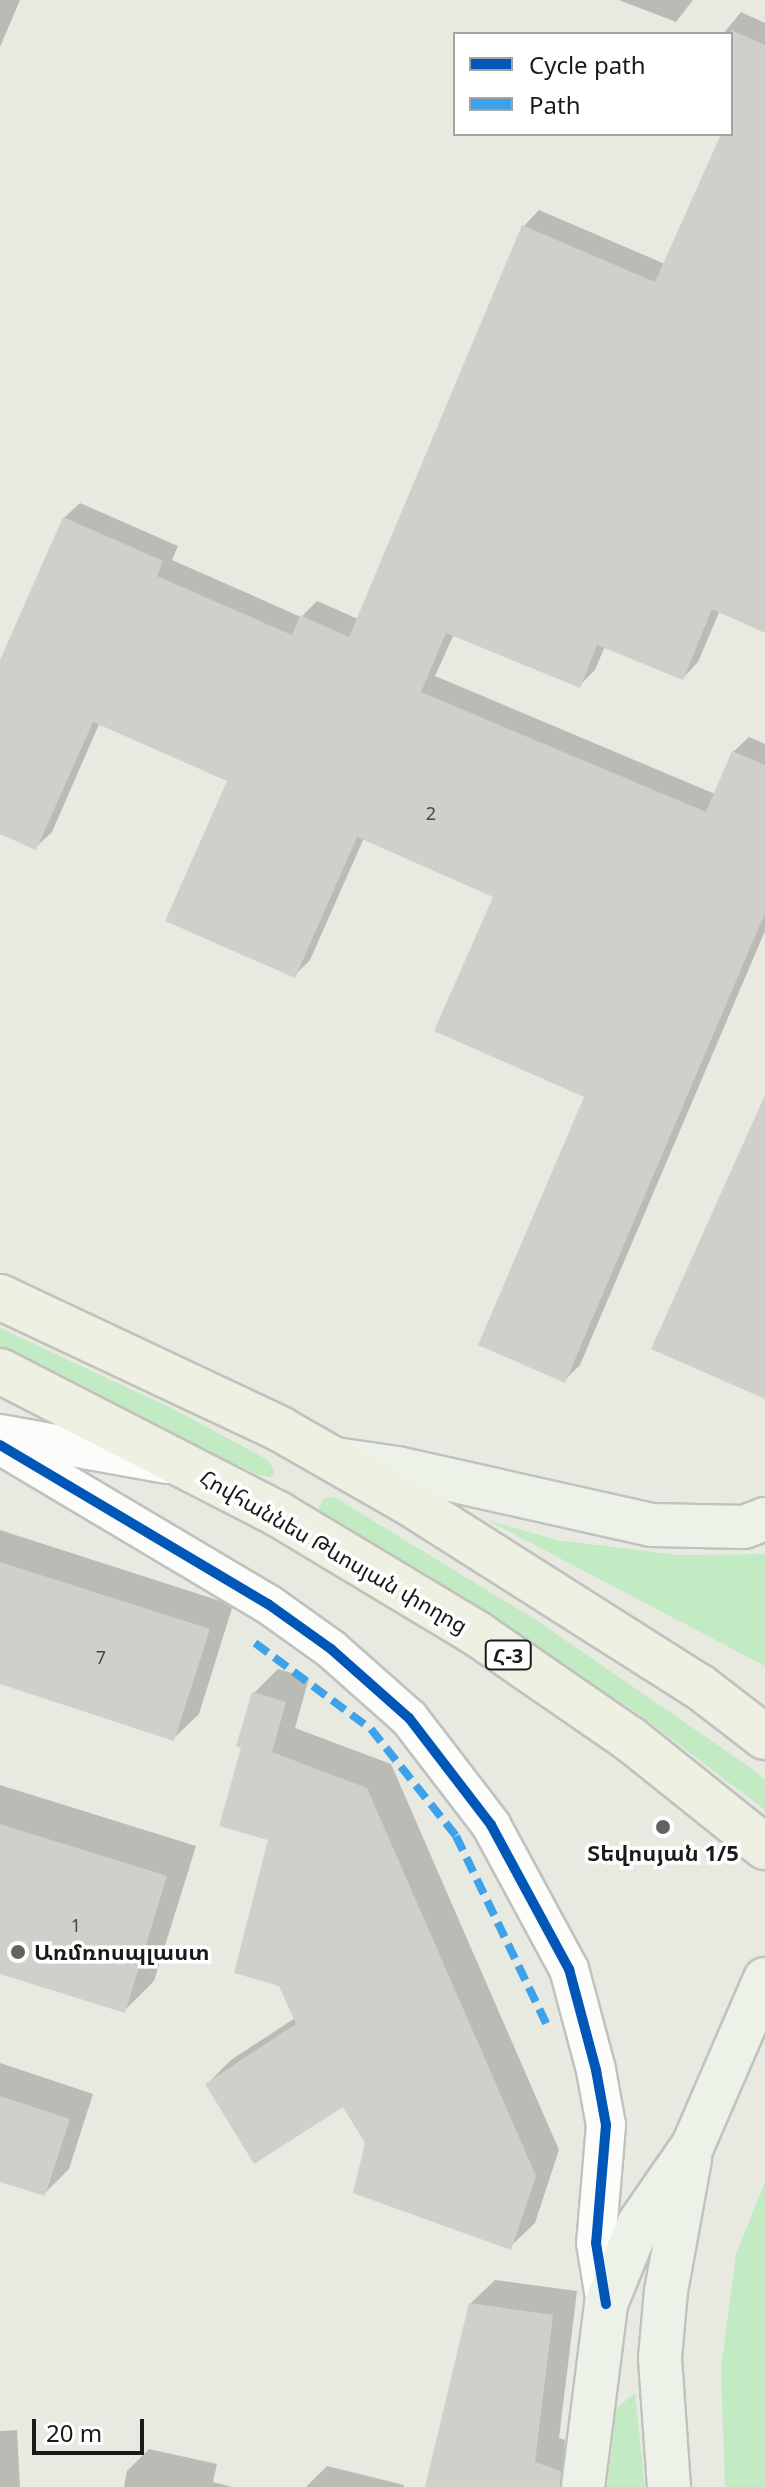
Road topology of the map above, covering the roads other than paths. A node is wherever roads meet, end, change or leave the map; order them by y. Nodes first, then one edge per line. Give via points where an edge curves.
1 (0, 1297) edge
2 (0, 1371) edge
3 (0, 1434) edge
4 (0, 1445) edge
5 (330, 1458) junction
6 (195, 1469) junction
7 (765, 1519) edge
8 (765, 1737) edge
9 (765, 1847) edge
10 (765, 1979) edge
11 (693, 2145) junction
12 (606, 2304) junction
13 (583, 2487) edge
14 (669, 2487) edge

1 - 5 main road via 280,1429
2 - 6 main road, Հովհաննես Թևոսյան փողոց / Հ-3
3 - 6 street
4 - 12 street via 268,1604 331,1649 409,1718 491,1825 569,1969 596,2070 606,2125 596,2243
5 - 7 main road via 652,1525 744,1527
5 - 8 main road via 700,1687
6 - 9 main road, Հովհաննես Թևոսյան փողոց / Հ-3 via 479,1635 630,1739
10 - 11 main road
11 - 12 main road via 639,2223
11 - 14 main road via 666,2291 660,2358
12 - 13 main road

